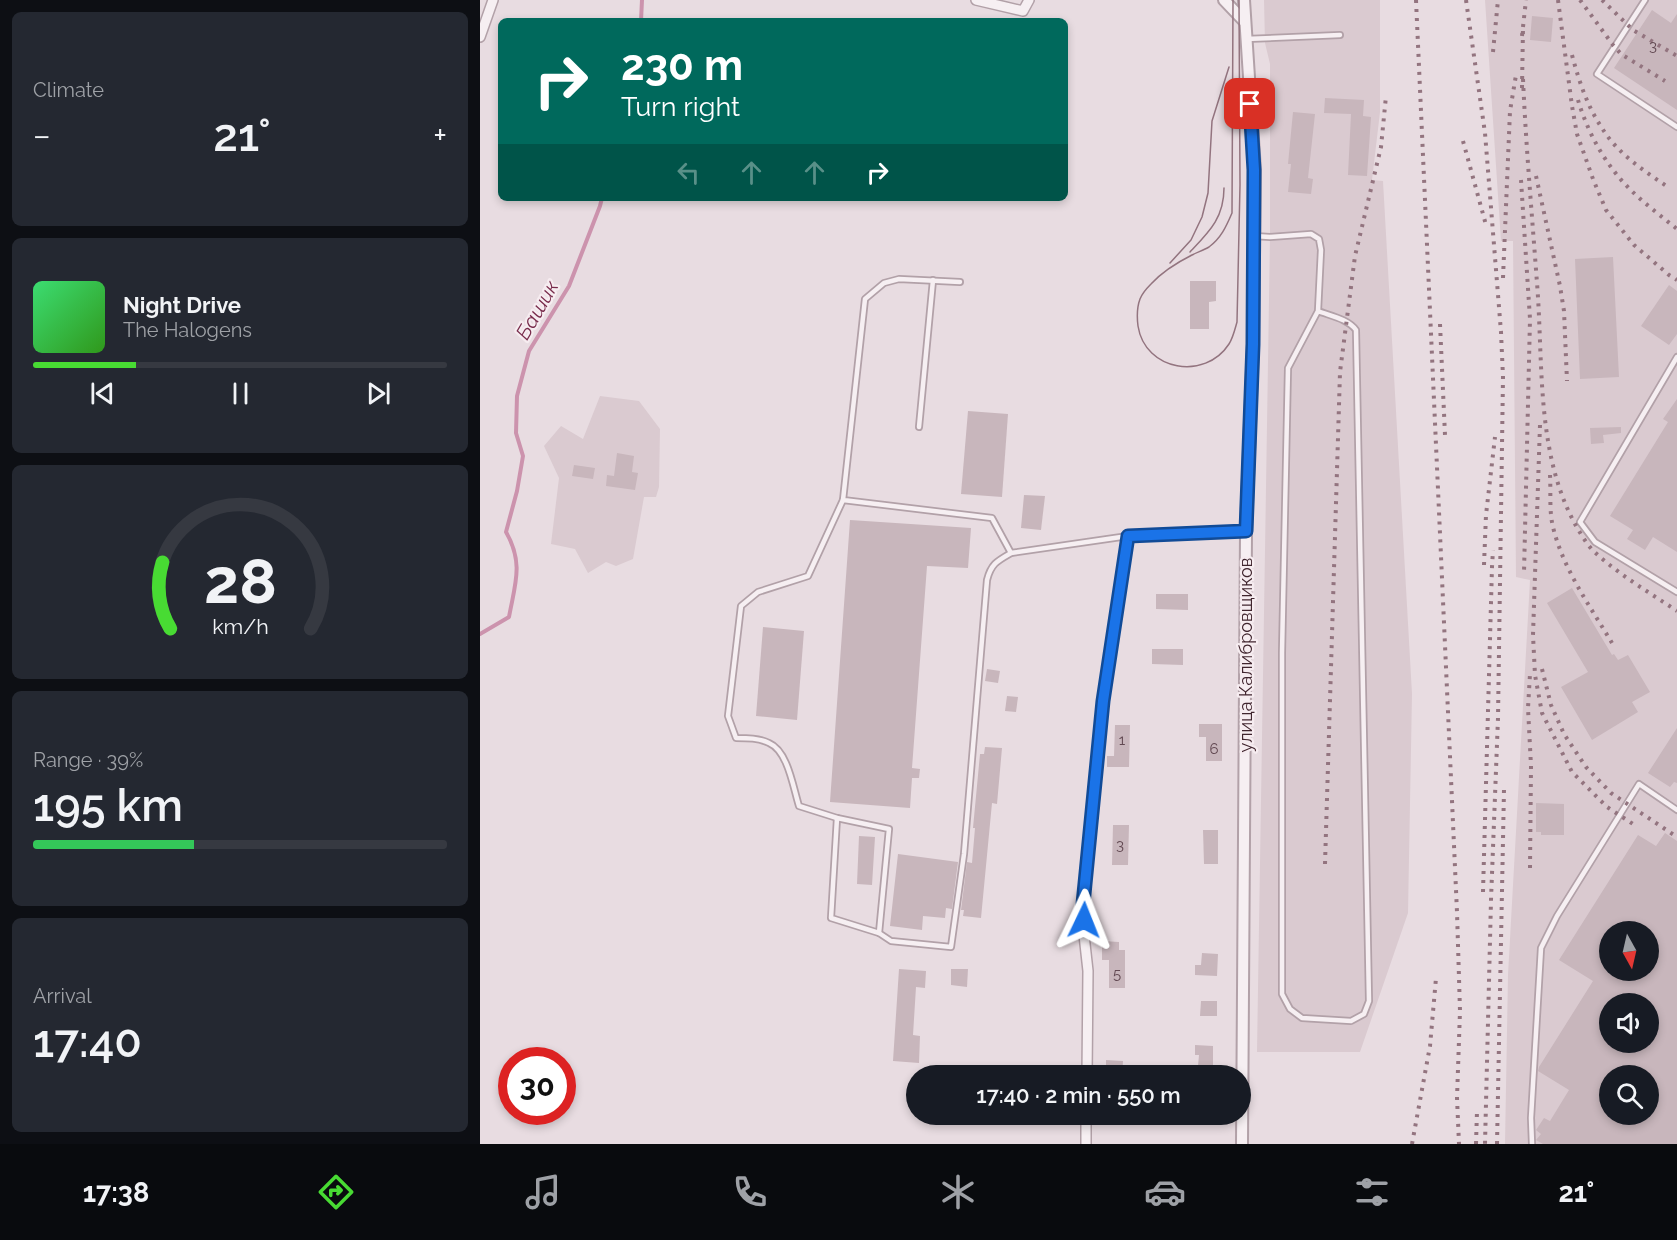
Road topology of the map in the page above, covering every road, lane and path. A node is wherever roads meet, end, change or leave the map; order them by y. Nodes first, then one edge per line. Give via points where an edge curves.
1 (493, 0) edge
2 (976, 0) edge
3 (1029, 0) edge
4 (1224, 0) edge
5 (1244, 0) edge
6 (1645, 0) edge
7 (1245, 22) junction
8 (481, 33) edge
9 (1340, 35) dead end
10 (1246, 39) junction
11 (1677, 127) edge
12 (1254, 236) junction
13 (933, 280) junction
14 (960, 282) dead end
15 (1318, 311) junction
16 (1677, 357) edge
17 (919, 427) dead end
18 (843, 500) junction
19 (1246, 531) junction
20 (1128, 536) junction
21 (1011, 553) junction
22 (1677, 592) edge
23 (1677, 810) edge
24 (837, 818) junction
25 (879, 933) junction
26 (1087, 1065) edge
27 (1086, 1125) edge
28 (1086, 1144) edge
29 (1242, 1144) edge
30 (1532, 1144) edge

1 - 8 street
2 - 3 street via 1023,11
4 - 7 street
5 - 7 street, улица Калибровщиков
6 - 11 lane via 1598,74
7 - 10 street, улица Калибровщиков
9 - 10 lane
10 - 12 street, улица Калибровщиков
12 - 15 lane via 1311,234 1319,239 1322,250
12 - 19 street, улица Калибровщиков
13 - 14 lane
13 - 17 lane
13 - 18 lane via 899,279 884,283 865,299
15 - 15 lane via 1346,321 1356,330 1369,1001 1364,1014 1352,1021 1302,1018 1290,1009 1282,994 1282,653 1288,368
16 - 22 lane via 1580,522 1595,542
18 - 21 lane via 992,518
18 - 24 lane via 808,576 758,592 741,606 728,716 736,738 771,743 784,756 799,806
19 - 20 street
19 - 29 street, улица Калибровщиков
20 - 21 lane
20 - 26 street via 1103,701 1083,904 1088,971
21 - 25 lane via 990,569 987,580 964,854 951,947 891,941
23 - 30 lane via 1639,784 1541,948
24 - 25 lane via 831,918
24 - 25 lane via 889,830
27 - 28 street

